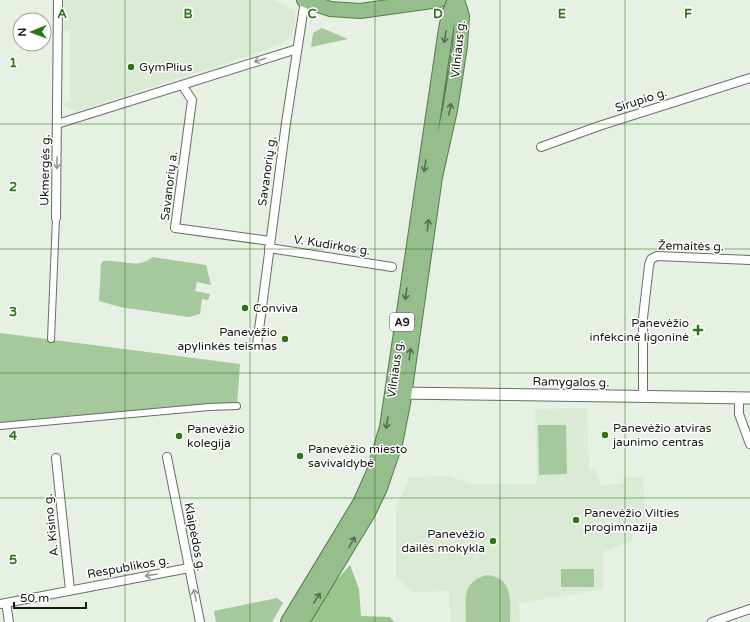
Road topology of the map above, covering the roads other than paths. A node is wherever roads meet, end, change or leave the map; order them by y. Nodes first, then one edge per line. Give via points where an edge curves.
1 (58, 0) edge
2 (305, 0) edge
3 (439, 0) edge
4 (456, 0) edge
5 (297, 49) junction
6 (750, 78) edge
7 (182, 85) junction
8 (57, 124) junction
9 (541, 147) dead end
10 (56, 218) joint
11 (269, 244) junction
12 (750, 260) edge
13 (392, 267) dead end
14 (51, 339) dead end
15 (257, 345) dead end
16 (398, 393) junction
17 (643, 397) junction
18 (739, 398) junction
19 (750, 398) edge
20 (237, 406) dead end
21 (0, 426) edge
22 (750, 444) edge
23 (167, 456) dead end
24 (56, 458) dead end
25 (189, 568) junction
26 (70, 590) junction
27 (3, 604) edge
28 (750, 609) edge
29 (9, 622) edge
30 (200, 622) edge
31 (288, 622) edge
32 (302, 622) edge
33 (712, 622) edge

1 - 8 street, Ukmergės g.
2 - 3 highway via 330,9 360,11
2 - 5 street, Savanorių g.
4 - 16 highway, Vilniaus g. / A9 via 449,14 446,29
5 -> 7 street
5 - 11 street, Savanorių g.
6 - 9 street, Sirupio g.
7 - 8 street
7 - 11 street, Savanorių a. via 192,100 175,228
8 -> 10 street, Ukmergės g.
10 - 14 street, Ukmergės g.
11 - 13 street, V. Kudirkos g.
11 - 15 street, Savanorių g.
12 - 17 street, Žemaitės g. via 657,256 651,259 643,318
16 - 17 main road, Ramygalos g.
16 -> 31 highway, Vilniaus g. / A9 via 373,474 360,503
32 -> 16 highway, Vilniaus g. / A9 via 348,549 374,501 395,444
17 - 18 main road, Ramygalos g.
18 - 19 main road, Ramygalos g.
18 - 22 street via 739,414
20 - 21 street
23 - 25 street, Klaipėdos g.
24 - 26 street, A. Kisino g.
25 -> 26 street, Respublikos g.
30 -> 25 street, Klaipėdos g.
26 - 27 street, Respublikos g.
27 - 29 street
28 - 33 street

